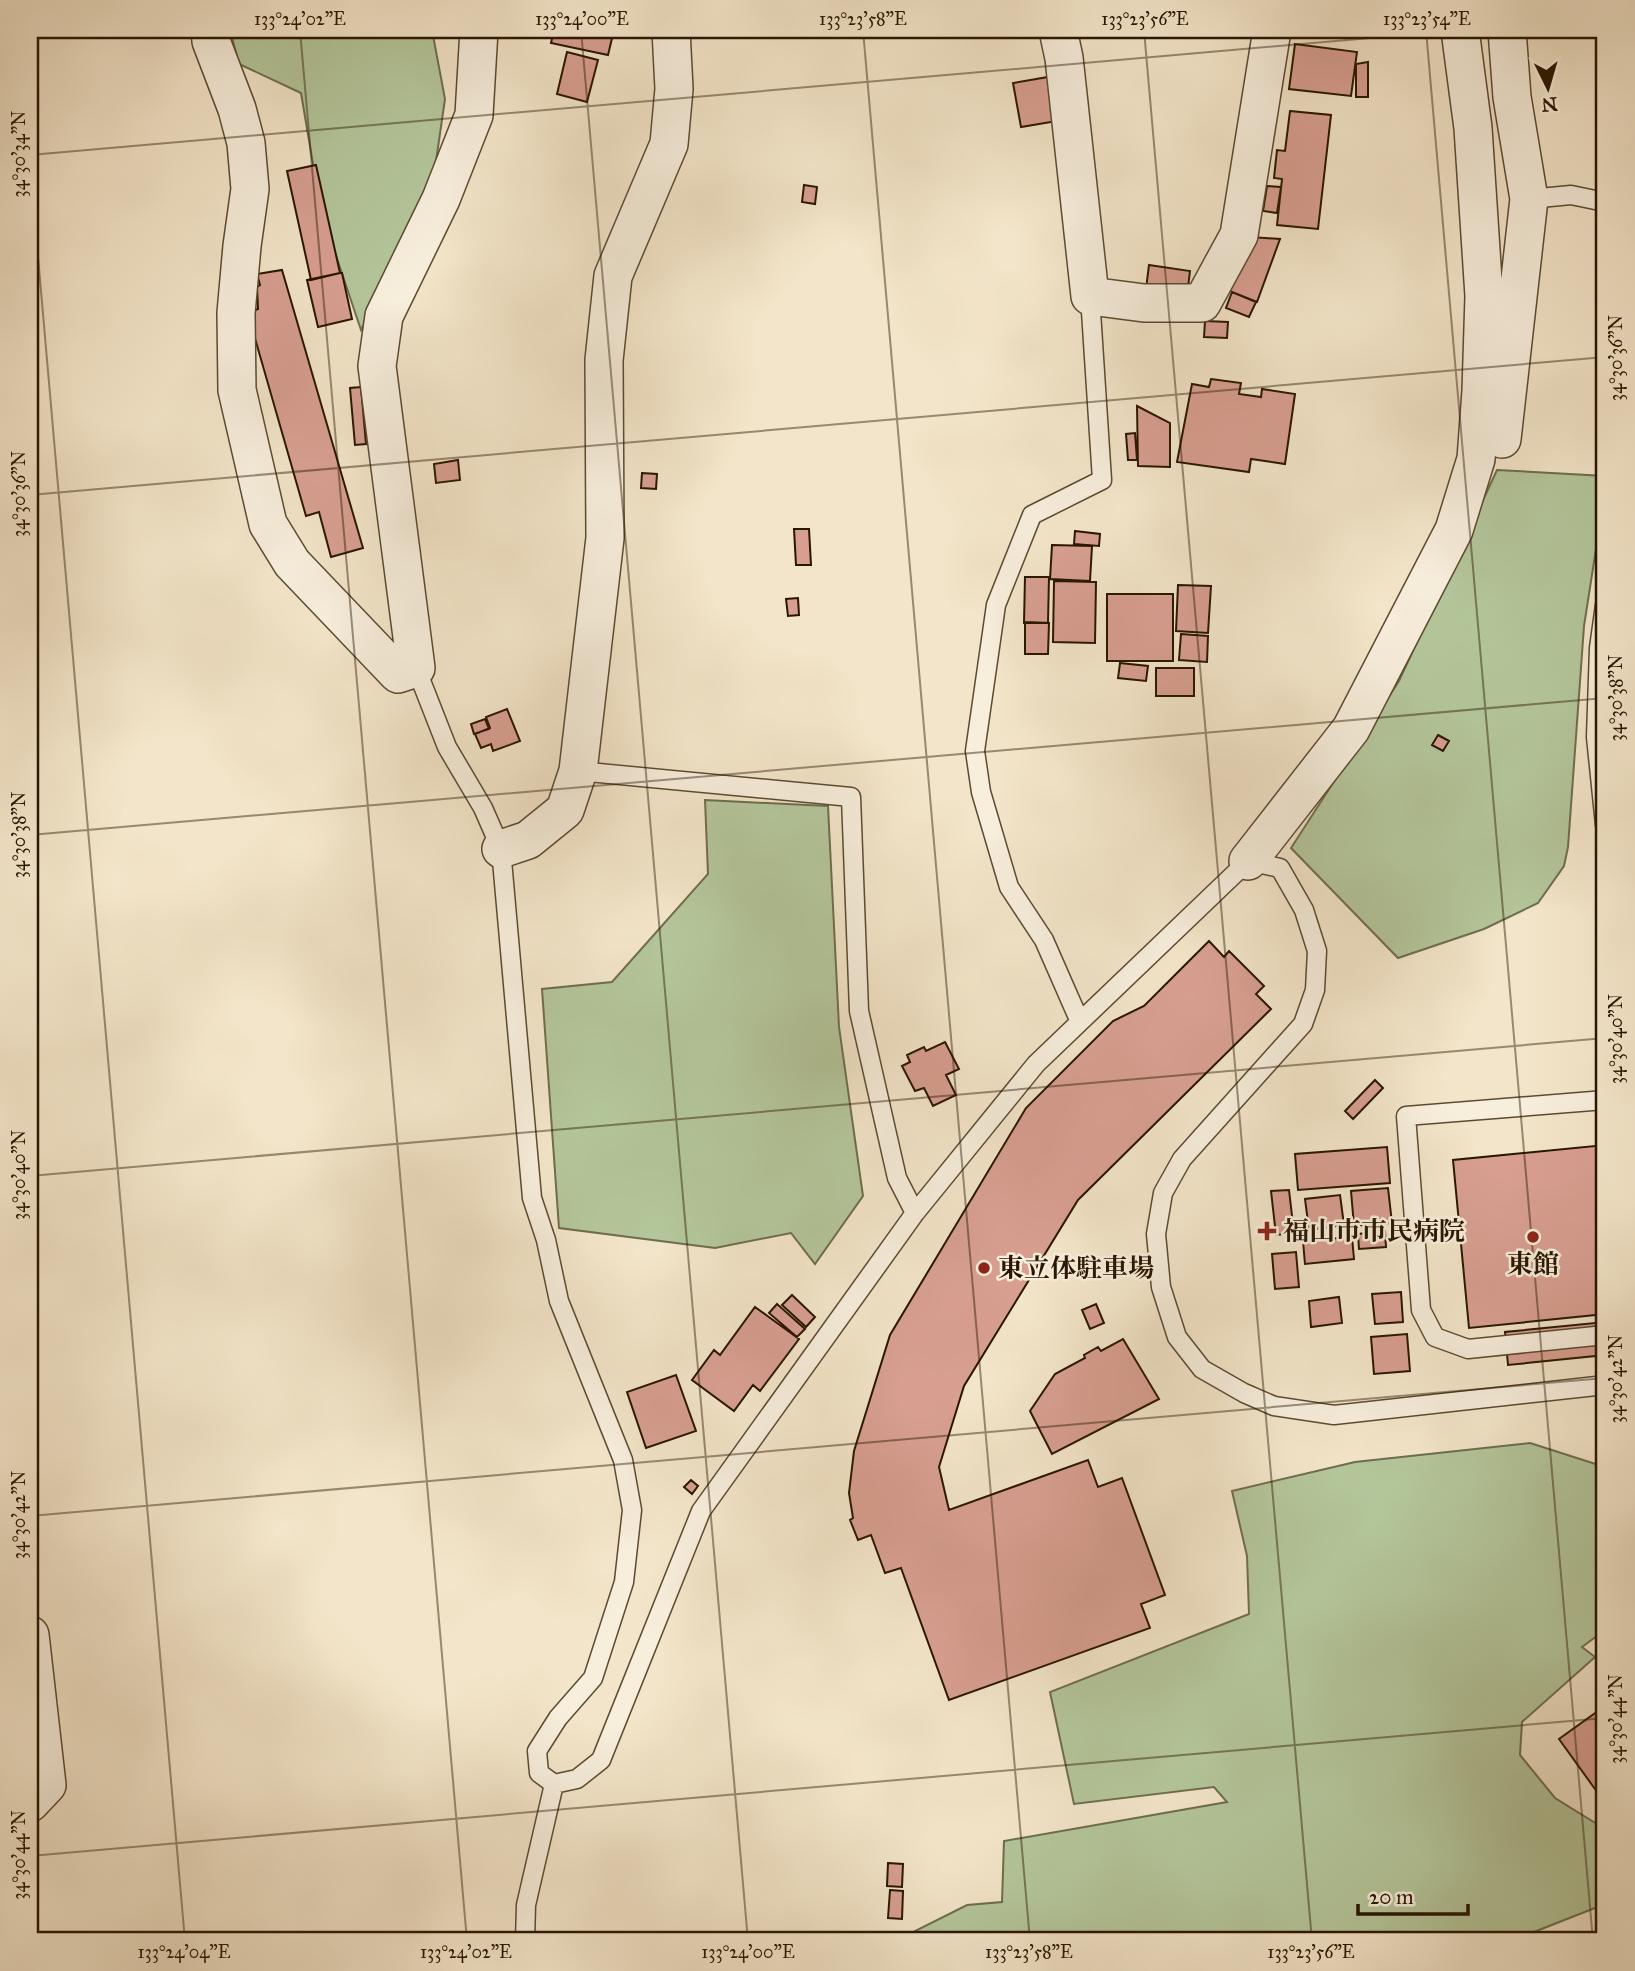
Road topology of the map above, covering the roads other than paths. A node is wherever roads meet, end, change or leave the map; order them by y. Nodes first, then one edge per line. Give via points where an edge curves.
1 (210, 30) edge
2 (479, 30) edge
3 (671, 30) edge
4 (1058, 30) edge
5 (1272, 30) edge
6 (1460, 30) edge
7 (1507, 30) edge
8 (1529, 199) junction
9 (1605, 202) edge
10 (1090, 296) junction
11 (1476, 459) junction
12 (1605, 605) edge
13 (1602, 648) edge
14 (416, 668) junction
15 (1601, 737) edge
16 (578, 771) junction
17 (1605, 825) edge
18 (501, 849) junction
19 (1248, 861) junction
20 (1080, 1023) junction
21 (1605, 1100) edge
22 (915, 1213) junction
23 (1605, 1335) edge
24 (1605, 1385) edge
25 (30, 1635) edge
26 (35, 1736) edge
27 (554, 1784) junction
28 (30, 1803) edge
29 (525, 1941) edge

1 - 14 street via 246,143 250,189 236,313 237,390 268,524 292,563 398,674
2 - 14 street via 474,115 441,199 384,316 377,366
3 - 16 street via 674,89 669,144 613,276 604,360 605,538
4 - 10 street
5 - 10 street via 1239,235 1202,303 1144,303
6 - 11 street via 1473,128 1484,296
7 - 8 street via 1512,97
8 - 9 lane via 1571,195
8 - 11 street via 1500,455
10 - 20 lane via 1102,480 1032,515 996,605 975,751 981,792 1009,887 1044,940
11 - 19 street via 1454,530 1351,729
12 - 13 lane
13 - 15 lane
14 - 18 lane via 447,747 484,808
15 - 17 lane
16 - 18 street via 565,810 528,840
16 - 22 lane via 851,797 859,1011 897,1178
18 - 27 lane via 532,1198 559,1301 623,1460 632,1510 624,1582 593,1678 537,1751 539,1773
19 - 20 lane
19 - 24 lane via 1280,868 1304,910 1317,951 1315,990 1303,1024 1182,1159 1163,1193 1156,1234 1161,1287 1177,1337 1202,1369 1244,1393 1274,1406 1334,1415
20 - 22 lane via 1035,1064
21 - 23 lane via 1406,1116 1421,1310 1435,1337 1468,1349
22 - 27 lane via 701,1511 601,1760 576,1779
25 - 26 street
26 - 28 street via 47,1784
27 - 29 lane via 526,1905

